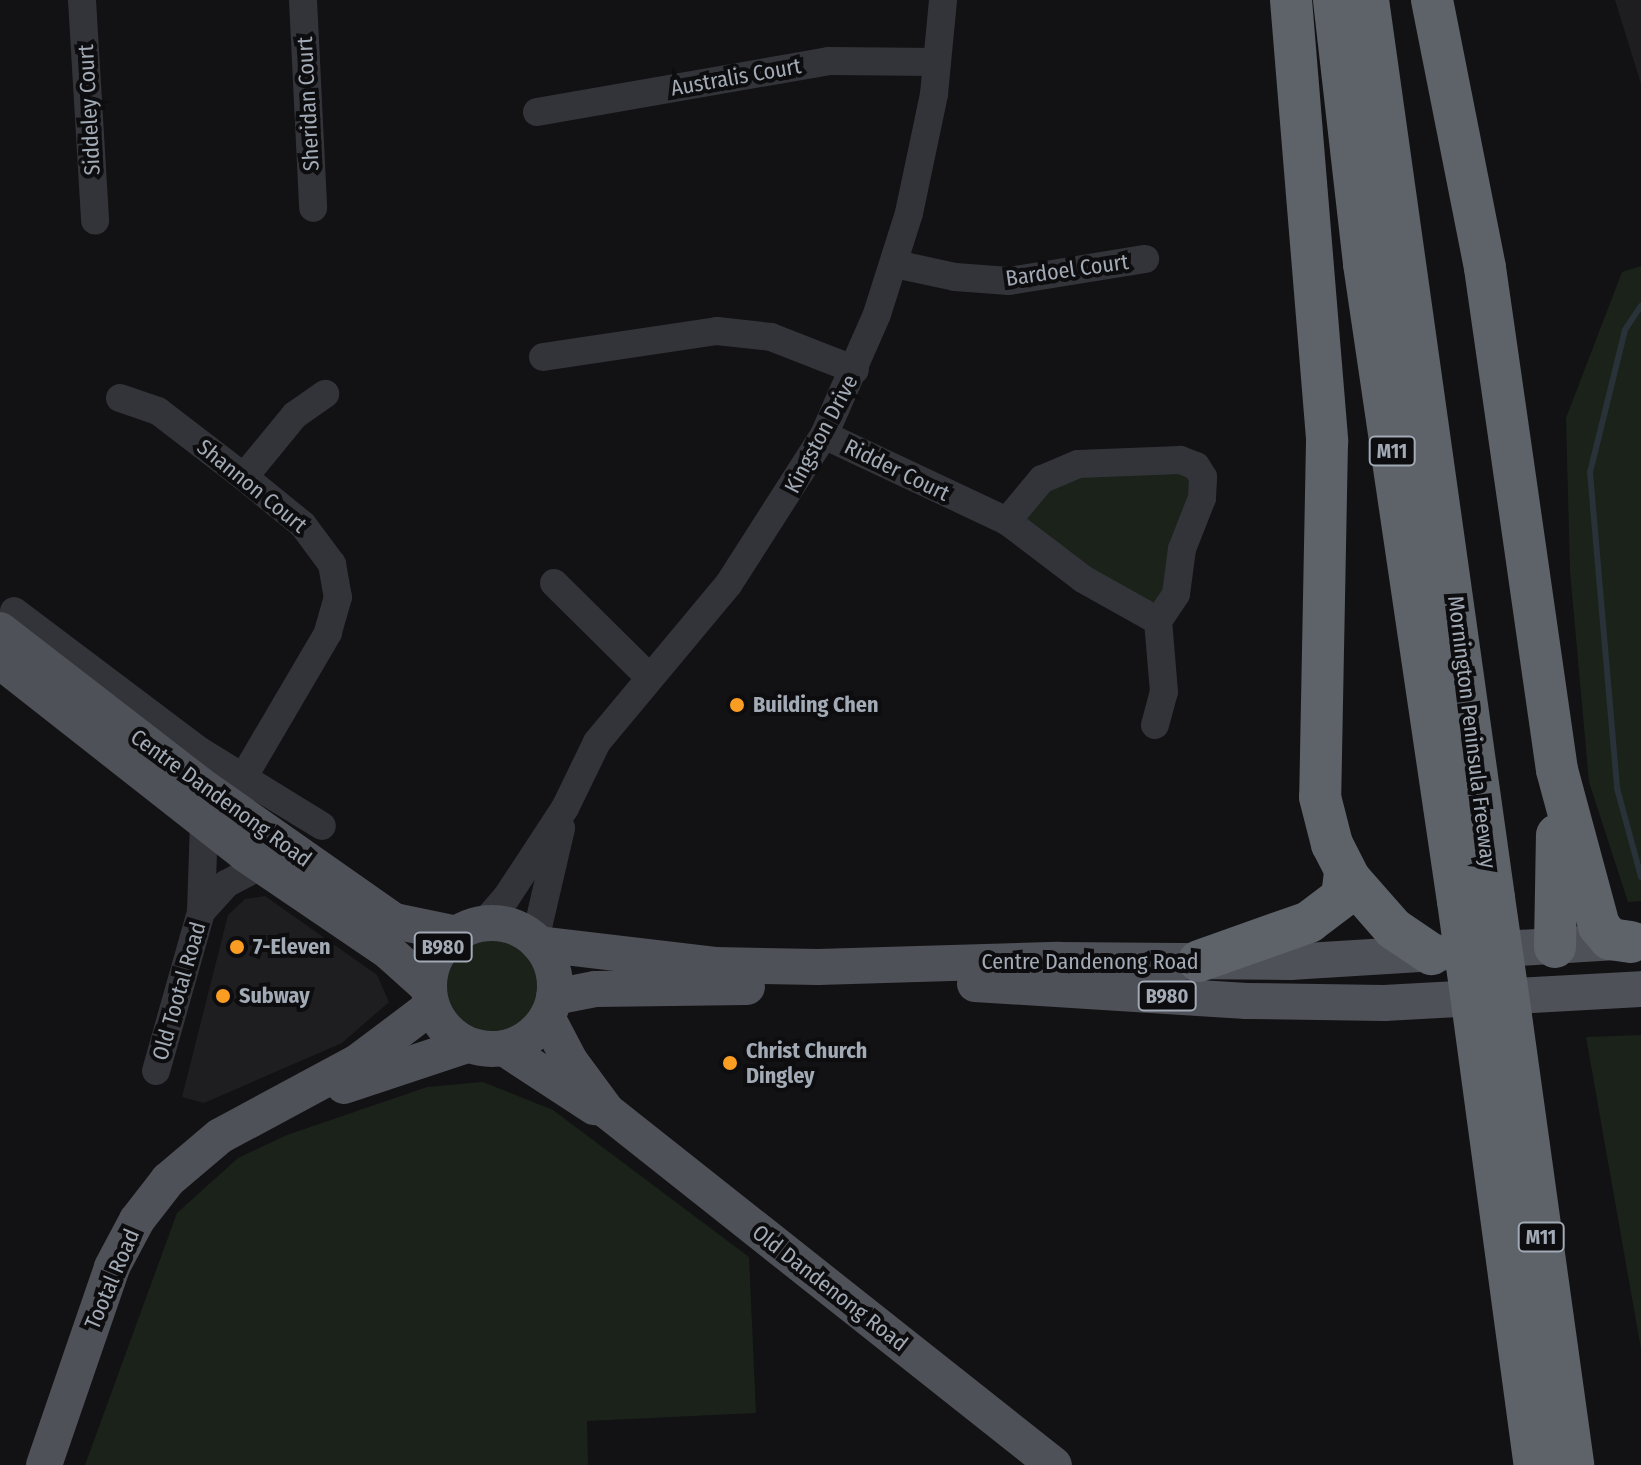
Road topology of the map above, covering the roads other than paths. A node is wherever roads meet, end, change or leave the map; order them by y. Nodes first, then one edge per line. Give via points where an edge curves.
1 (82, 0) edge
2 (303, 0) edge
3 (943, 0) edge
4 (1291, 0) edge
5 (1334, 0) edge
6 (1368, 0) edge
7 (1432, 0) edge
8 (937, 62) junction
9 (537, 112) dead end
10 (313, 208) dead end
11 (95, 221) dead end
12 (1145, 259) dead end
13 (895, 264) junction
14 (543, 357) dead end
15 (855, 370) junction
16 (325, 394) dead end
17 (120, 398) dead end
18 (824, 435) junction
19 (244, 477) junction
20 (1007, 521) junction
21 (554, 583) dead end
22 (7, 620) edge
23 (1158, 621) junction
24 (0, 661) edge
25 (649, 677) junction
26 (1155, 725) dead end
27 (1557, 770) junction
28 (225, 801) junction
29 (565, 808) junction
30 (322, 826) dead end
31 (256, 849) junction
32 (1345, 871) junction
33 (1476, 900) junction
34 (201, 912) junction
35 (470, 929) junction
36 (1636, 941) edge
37 (537, 942) junction
38 (1555, 947) junction
39 (1431, 954) junction
40 (1199, 961) junction
41 (1641, 989) edge
42 (430, 997) junction
43 (1498, 1004) junction
44 (550, 1007) junction
45 (467, 1045) junction
46 (504, 1048) junction
47 (156, 1071) dead end
48 (276, 1106) junction
49 (607, 1111) junction
50 (44, 1465) edge
51 (1054, 1465) edge
52 (1535, 1465) edge
53 (1573, 1465) edge

1 - 11 street, Siddeley Court
2 - 10 street, Sheridan Court
3 - 8 street, Kingston Drive
4 - 32 highway via 1327,442 1320,797
5 - 33 highway, Mornington Peninsula Freeway / M11 via 1364,264
6 - 33 highway, Mornington Peninsula Freeway / M11
7 - 27 highway via 1485,268
8 - 9 street, Australis Court via 829,61
8 - 13 street, Kingston Drive via 924,150
12 - 13 street, Bardoel Court via 1009,281 955,277
13 - 15 street, Kingston Drive
14 - 15 street via 717,331 771,337
15 - 18 street, Kingston Drive
16 - 19 street via 295,415
17 - 19 street, Shannon Court via 158,411
18 - 20 street, Ridder Court
18 - 25 street, Kingston Drive via 763,537 695,627
19 - 28 street, Shannon Court via 318,541 332,564 338,597 328,633
20 - 23 street, Ridder Court via 1083,579
20 - 23 street via 1042,479 1078,464 1165,459 1196,466 1203,477 1202,498 1182,549 1176,594
21 - 25 street
22 - 28 main road, Centre Dandenong Road
23 - 26 street via 1164,692
24 - 28 main road, Centre Dandenong Road
25 - 29 street, Kingston Drive via 597,742
27 - 36 highway via 1599,926 1610,939
27 - 38 highway
28 - 30 street, Centre Dandenong Road
28 - 31 main road, Centre Dandenong Road
28 - 34 street, Old Tootal Road
29 - 35 street, Kingston Drive via 520,879
29 - 37 street, Kingston Drive
31 - 34 street, Old Tootal Road
31 - 35 main road, Centre Dandenong Road via 394,921
31 - 42 main road, Centre Dandenong Road via 378,943
32 - 39 highway via 1386,921
32 - 40 highway via 1344,894 1322,914 1281,935
33 - 43 highway, Mornington Peninsula Freeway / M11, bridge
34 - 47 street, Old Tootal Road
35 - 37 main road, B980 via 511,926
35 - 42 main road, B980 via 436,957
36 - 38 main road, Centre Dandenong Road / B980
37 - 40 main road, Centre Dandenong Road / B980 via 737,966
37 - 44 main road via 554,973
38 - 39 main road, Centre Dandenong Road / B980
38 - 43 main road via 1541,973
39 - 40 main road, Centre Dandenong Road / B980
39 - 43 main road
41 - 43 main road, Centre Dandenong Road / B980
42 - 45 main road via 443,1026
42 - 48 main road, Tootal Road via 389,1042
43 - 44 main road, Centre Dandenong Road / B980 via 1304,1003 908,983 595,989
43 - 52 highway, Mornington Peninsula Freeway / M11
43 - 53 highway, Mornington Peninsula Freeway / M11
44 - 46 main road via 525,1040
44 - 49 main road, Old Dandenong Road via 570,1061
45 - 46 main road
45 - 48 main road, Tootal Road
46 - 49 main road, Old Dandenong Road via 580,1101
48 - 50 main road, Tootal Road via 189,1159 137,1220 107,1280
49 - 51 main road, Old Dandenong Road

